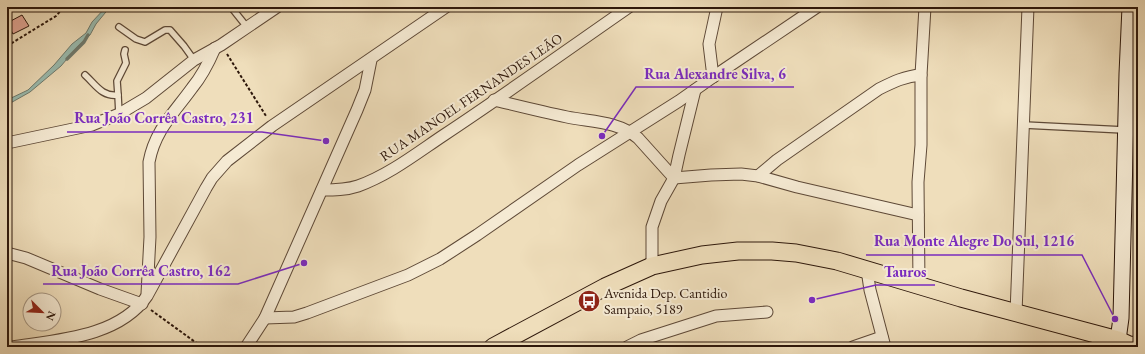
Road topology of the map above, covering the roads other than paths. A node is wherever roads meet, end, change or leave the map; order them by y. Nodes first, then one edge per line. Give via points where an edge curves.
1 (231, 7) edge
2 (277, 7) edge
3 (446, 7) edge
4 (629, 7) edge
5 (717, 7) edge
6 (817, 7) edge
7 (925, 7) edge
8 (1028, 7) edge
9 (1130, 7) edge
10 (119, 27) dead end
11 (247, 27) junction
12 (218, 46) junction
13 (124, 50) dead end
14 (194, 60) junction
15 (371, 60) junction
16 (85, 74) dead end
17 (921, 75) junction
18 (713, 77) junction
19 (695, 90) junction
20 (118, 94) junction
21 (494, 100) junction
22 (120, 114) junction
23 (1024, 125) junction
24 (1126, 131) junction
25 (631, 132) junction
26 (7, 143) edge
27 (758, 176) junction
28 (674, 178) junction
29 (322, 190) junction
30 (918, 215) junction
31 (7, 253) edge
32 (652, 266) junction
33 (867, 270) junction
34 (919, 284) junction
35 (144, 300) junction
36 (767, 312) dead end
37 (1016, 313) junction
38 (265, 318) junction
39 (884, 342) edge
40 (1118, 343) edge
41 (1138, 346) edge
42 (12, 347) edge
43 (246, 347) edge
44 (493, 347) edge
45 (627, 347) edge
46 (854, 347) edge

1 - 11 lane
2 - 11 street
3 - 15 street
4 - 21 street, RUA MANOEL FERNANDES LEÃO
5 - 18 street via 709,44
6 - 18 street
7 - 17 street
8 - 23 street
9 - 24 street
10 - 14 lane via 145,42 165,30 170,30
11 - 12 street
12 - 14 street
12 - 35 street via 199,78 160,129 151,151 150,237
13 - 20 lane via 126,63 117,81
14 - 22 street via 146,98
15 - 29 street via 365,90
15 - 35 street via 272,126 227,161 212,178
16 - 20 lane via 102,92 111,96
17 - 27 street via 906,77 879,89
17 - 30 street
18 - 19 street
19 - 25 street
19 - 28 street
20 - 22 lane
21 - 25 street via 620,127
21 - 29 street, RUA MANOEL FERNANDES LEÃO via 386,173 349,189
22 - 26 street via 92,125
23 - 24 lane
23 - 37 street
24 - 40 street via 1121,318
25 - 28 street
25 - 38 street via 428,266 307,313 294,317
27 - 28 street via 741,174
27 - 30 street
28 - 32 street via 661,201 652,227
29 - 38 street
30 - 34 street
31 - 35 street via 26,258 100,288
32 - 33 main road via 724,252 772,251 837,261
32 - 44 main road via 605,287
33 - 34 main road
33 - 39 street
34 - 37 main road
35 - 42 street via 126,318 114,324 75,337
36 - 45 street via 716,316 641,340
37 - 40 main road
38 - 43 street
39 - 46 street
40 - 41 main road

